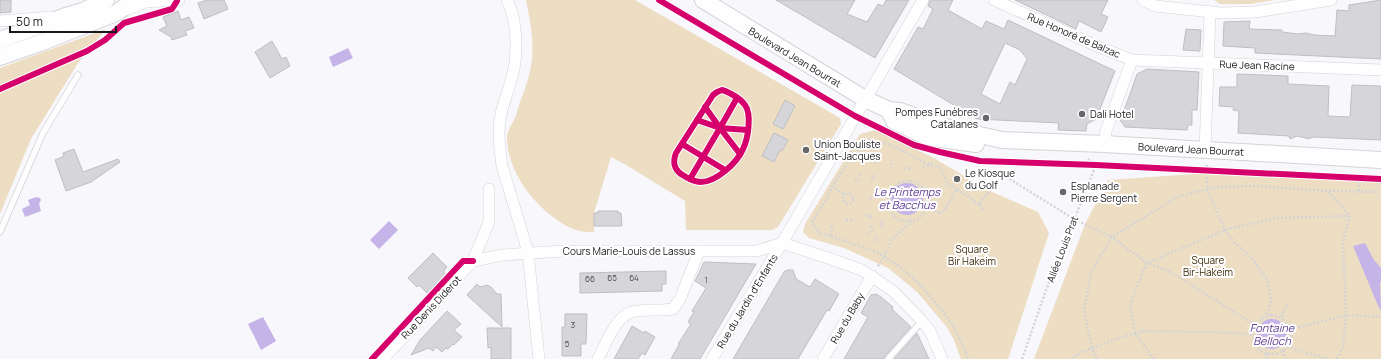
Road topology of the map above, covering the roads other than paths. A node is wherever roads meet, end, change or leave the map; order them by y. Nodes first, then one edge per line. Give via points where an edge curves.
1 (106, 0) edge
2 (179, 0) edge
3 (507, 0) edge
4 (923, 0) edge
5 (994, 0) edge
6 (1143, 0) edge
7 (1331, 0) edge
8 (707, 1) edge
9 (126, 5) edge
10 (1210, 12) junction
11 (66, 16) junction
12 (0, 21) edge
13 (0, 40) edge
14 (0, 57) edge
15 (1132, 60) junction
16 (1209, 63) junction
17 (1381, 70) edge
18 (78, 74) dead end
19 (865, 99) junction
20 (1096, 144) junction
21 (1205, 150) junction
22 (1381, 160) edge
23 (489, 189) dead end
24 (0, 232) edge
25 (782, 243) junction
26 (699, 251) junction
27 (528, 252) junction
28 (473, 261) junction
29 (872, 276) junction
30 (922, 321) junction
31 (383, 359) edge
32 (539, 359) edge
33 (598, 359) edge
34 (712, 359) edge
35 (823, 359) edge
36 (888, 359) edge
37 (942, 359) edge

1 - 11 main road
2 - 9 street
3 - 27 street via 512,12 516,51 514,71 501,114 500,152
4 - 19 street, Rue du Jardin d'Enfants
5 - 15 street, Rue Honoré de Balzac
6 - 10 street via 1155,6
7 - 10 street via 1255,12
8 - 19 main road, Boulevard Jean Bourrat
9 - 14 main road via 40,43
10 - 16 street
11 - 12 street
11 - 13 main road
15 - 16 street, Rue Jean Racine
15 - 20 street via 1106,131
16 - 17 street, Rue Jean Racine
16 - 21 street
18 - 24 lane via 43,133
19 - 20 main road, Boulevard Jean Bourrat via 889,110 894,121 926,137 979,144 1002,140
19 - 25 street, Rue du Jardin d'Enfants
20 - 21 main road, Boulevard Jean Bourrat
21 - 22 main road, Boulevard Jean Bourrat
23 - 28 street via 489,222
25 - 26 street, Cours Marie-Louis de Lassus via 757,251
25 - 29 street via 825,256
25 - 34 street, Rue du Jardin d'Enfants
26 - 27 street, Cours Marie-Louis de Lassus
26 - 33 street via 680,299 673,309 632,312 623,316
27 - 28 street
27 - 32 street
28 - 31 street, Rue Denis Diderot
29 - 30 street via 893,291
29 - 35 street, Rue du Baby
30 - 36 lane
30 - 37 street via 930,331

